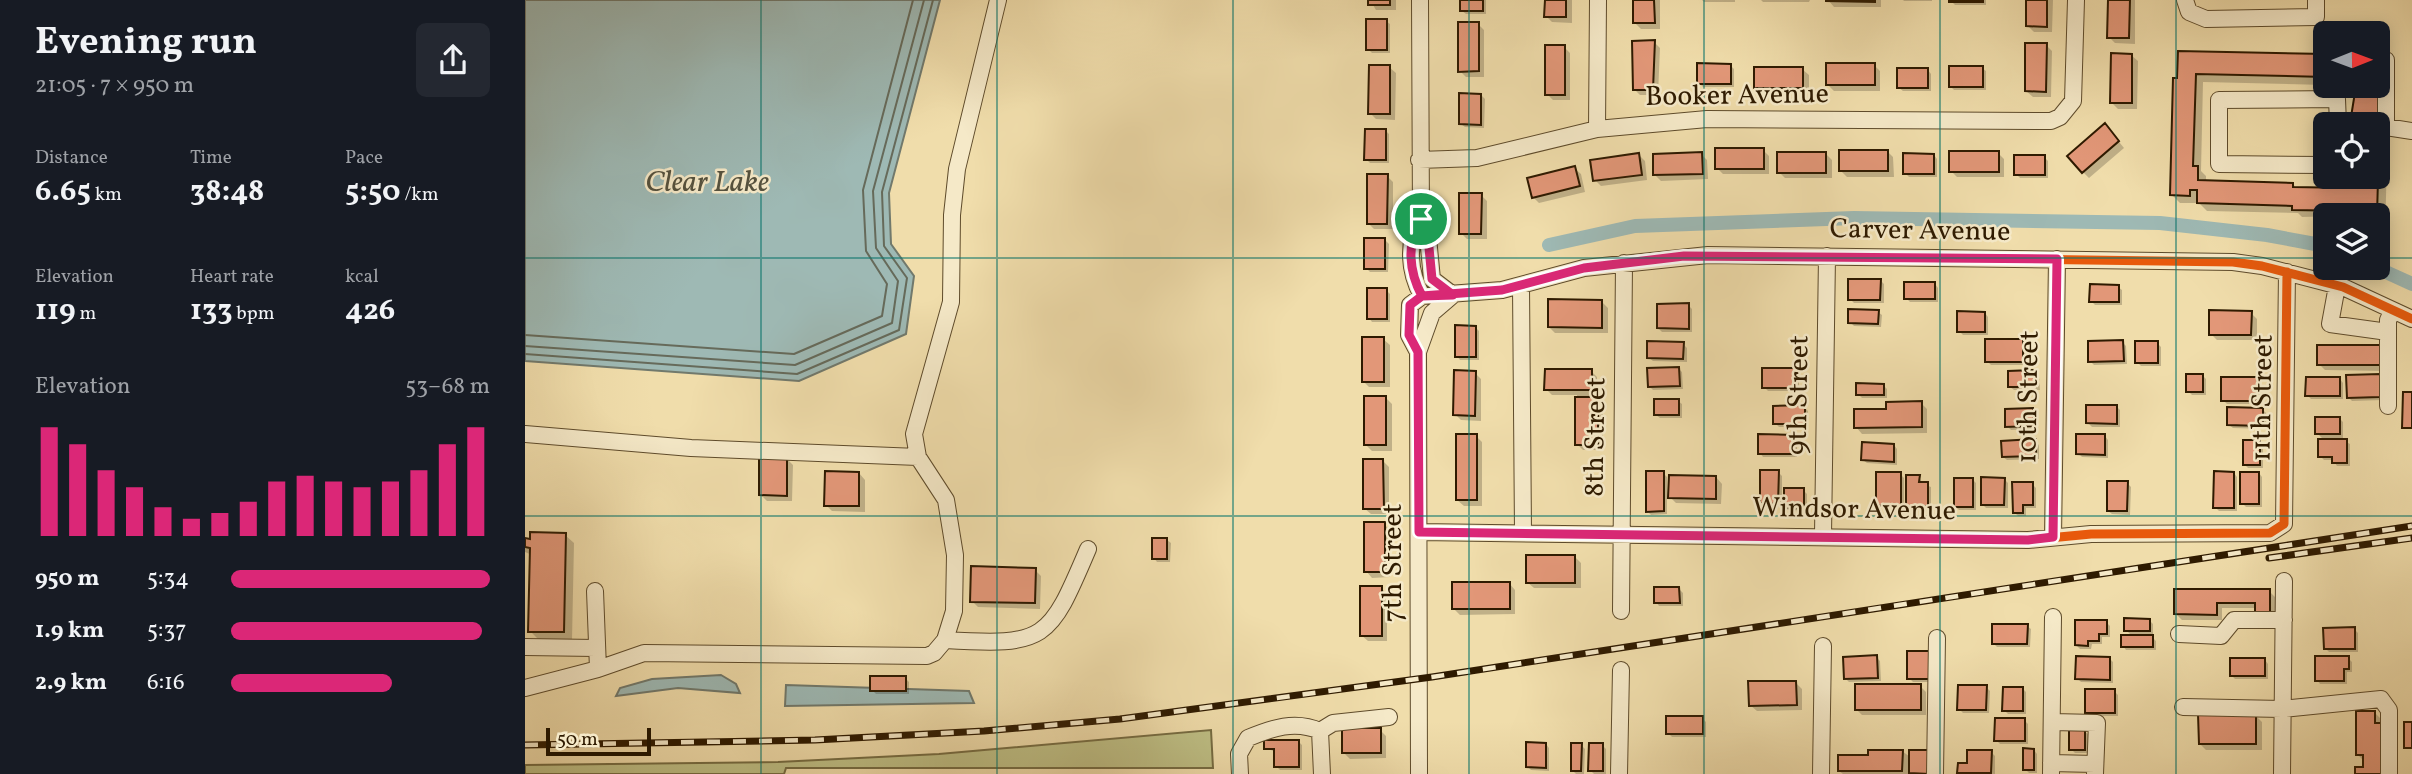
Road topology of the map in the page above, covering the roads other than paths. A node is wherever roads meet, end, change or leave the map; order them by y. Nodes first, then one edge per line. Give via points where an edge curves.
1 (998, 0) edge
2 (1420, 0) edge
3 (1598, 0) edge
4 (2075, 0) edge
5 (2185, 0) edge
6 (2316, 0) edge
7 (2338, 112) edge
8 (2390, 128) edge
9 (1597, 129) junction
10 (2412, 131) edge
11 (1419, 160) junction
12 (2313, 165) edge
13 (1421, 219) junction
14 (1827, 256) junction
15 (2057, 259) junction
16 (1625, 263) junction
17 (2287, 272) junction
18 (1521, 286) junction
19 (2337, 286) junction
20 (1453, 295) junction
21 (1422, 296) junction
22 (2393, 311) junction
23 (2412, 319) edge
24 (2388, 332) junction
25 (1418, 352) junction
26 (2388, 407) dead end
27 (525, 434) edge
28 (918, 457) junction
29 (2284, 524) joint
30 (1419, 532) junction
31 (1523, 533) junction
32 (1622, 534) junction
33 (1823, 535) junction
34 (2053, 537) junction
35 (1088, 549) dead end
36 (2284, 581) dead end
37 (594, 591) dead end
38 (1621, 611) dead end
39 (2053, 617) dead end
40 (2284, 621) junction
41 (2179, 634) dead end
42 (1937, 638) dead end
43 (945, 640) junction
44 (1823, 646) dead end
45 (525, 647) edge
46 (596, 648) junction
47 (598, 669) junction
48 (1621, 670) dead end
49 (525, 688) edge
50 (2182, 707) dead end
51 (2283, 709) junction
52 (1389, 718) dead end
53 (2052, 722) junction
54 (1320, 732) junction
55 (2051, 769) edge
56 (2095, 769) edge
57 (1240, 774) edge
58 (1322, 774) edge
59 (1419, 774) edge
60 (1619, 774) edge
61 (1821, 774) edge
62 (1935, 774) edge
63 (2282, 774) edge
64 (2389, 774) edge

1 - 28 street via 957,169 951,302 914,434
2 - 11 street
3 - 9 street
4 - 9 street, Booker Avenue via 2075,91 2073,101 2051,121 1707,119
5 - 6 street via 2189,12 2206,19 2316,16
7 - 12 street via 2337,99 2219,100 2219,164
8 - 10 street
9 - 11 street, Booker Avenue via 1476,158
11 - 13 street
13 - 20 street via 1427,227 1432,279
13 - 21 street via 1411,234 1412,265
14 - 15 street, Carver Avenue
14 - 16 street, Carver Avenue via 1708,255
14 - 33 street, 9th Street
15 - 17 street, Carver Avenue via 2234,262
15 - 34 street, 10th Street
16 - 18 street, Carver Avenue via 1584,268
16 - 32 street, 8th Street
17 - 19 street, Carver Avenue
17 - 29 street, 11th Street
18 - 20 street, Carver Avenue
18 - 31 street
19 - 22 street, Carver Avenue
19 - 24 street via 2330,324
20 - 21 street, Carver Avenue
20 - 25 street, 7th Street via 1432,313
21 - 25 street, 7th Street via 1410,305 1409,335
22 - 23 street, Carver Avenue
22 - 24 street
24 - 26 street
25 - 30 street, 7th Street
27 - 28 street via 691,448
28 - 43 street via 946,500 955,555 954,611
29 - 34 street, Windsor Avenue via 2270,533
30 - 31 street, Windsor Avenue
30 - 59 street, 7th Street
31 - 32 street, Windsor Avenue
32 - 33 street, Windsor Avenue
32 - 38 street, 8th Street
33 - 34 street, Windsor Avenue
35 - 43 street via 1061,612 1036,635 1004,643
36 - 40 street
37 - 46 street
39 - 53 street
40 - 41 street via 2234,620 2221,636
40 - 51 street
42 - 62 street
43 - 47 street via 926,656 644,653
44 - 61 street
45 - 46 street
46 - 47 street
47 - 49 street
48 - 60 street
50 - 51 street
51 - 63 street
51 - 64 street via 2381,699 2389,710
52 - 54 street via 1333,723
53 - 55 street
53 - 56 street via 2097,723
54 - 57 street via 1306,725 1273,727 1248,737 1239,754
54 - 58 street
55 - 56 street

